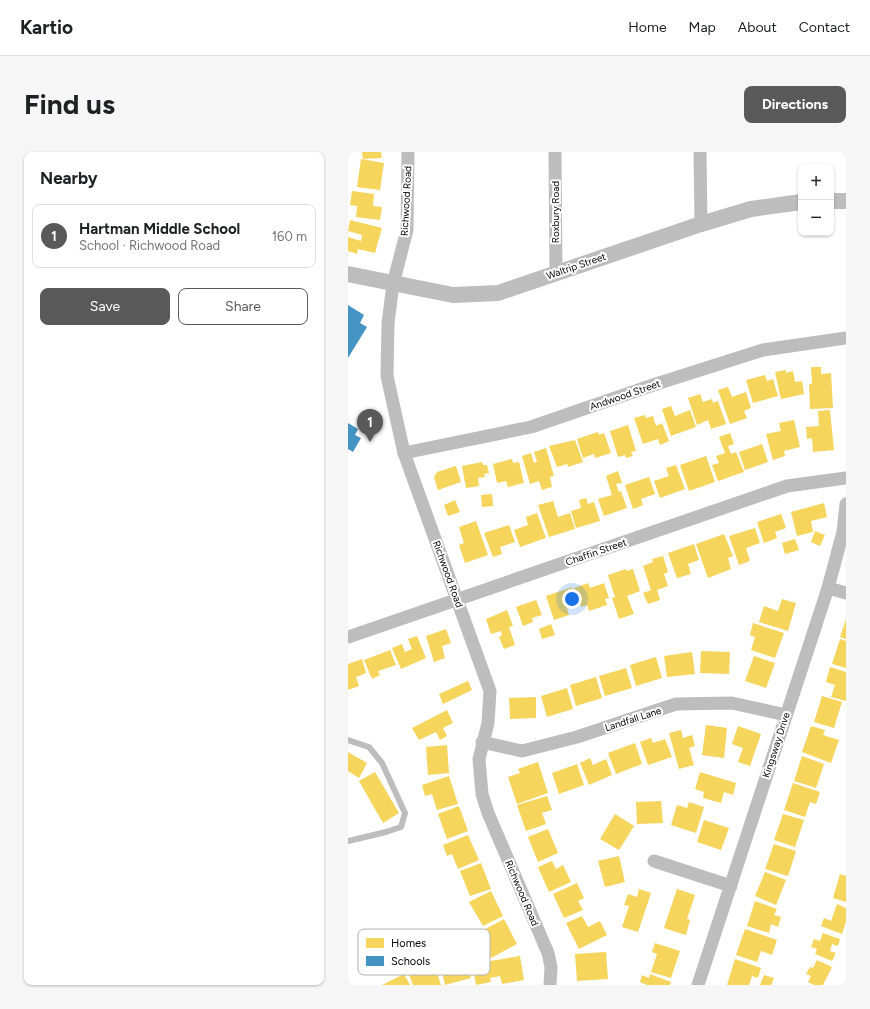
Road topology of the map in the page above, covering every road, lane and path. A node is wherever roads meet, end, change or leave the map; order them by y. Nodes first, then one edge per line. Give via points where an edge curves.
1 (408, 152) edge
2 (555, 152) edge
3 (700, 152) edge
4 (834, 201) edge
5 (846, 201) edge
6 (798, 202) edge
7 (700, 224) junction
8 (556, 273) junction
9 (348, 274) edge
10 (393, 284) junction
11 (846, 338) edge
12 (404, 453) junction
13 (846, 478) edge
14 (846, 504) edge
15 (828, 588) junction
16 (846, 593) edge
17 (458, 599) junction
18 (348, 637) edge
19 (786, 715) junction
20 (348, 740) edge
21 (482, 742) junction
22 (348, 841) edge
23 (654, 861) dead end
24 (731, 886) junction
25 (550, 985) edge
26 (698, 985) edge

1 - 10 street, Richwood Road via 407,230
2 - 8 street, Roxbury Road
3 - 7 street
4 - 5 street
6 - 7 street, Waltrip Street via 751,209
7 - 8 street, Waltrip Street
8 - 10 street, Waltrip Street via 498,293 453,295
9 - 10 street, Waltrip Street
10 - 12 street, Richwood Road via 387,336 388,376
11 - 12 street, Andwood Street via 763,350 531,427
12 - 17 street, Richwood Road
13 - 17 street, Chaffin Street via 787,486
14 - 15 street, Kingsway Drive via 844,532
15 - 16 street
15 - 19 street, Kingsway Drive
17 - 18 street, Chaffin Street
17 - 21 street, Richwood Road via 490,691 488,723
19 - 21 street, Landfall Lane via 732,703 676,704 577,737 522,751
19 - 24 street, Kingsway Drive
20 - 22 lane via 369,747 382,763 405,813 401,827
21 - 25 street, Richwood Road via 479,759 482,794 548,953 551,967
23 - 24 street
24 - 26 street, Kingsway Drive

